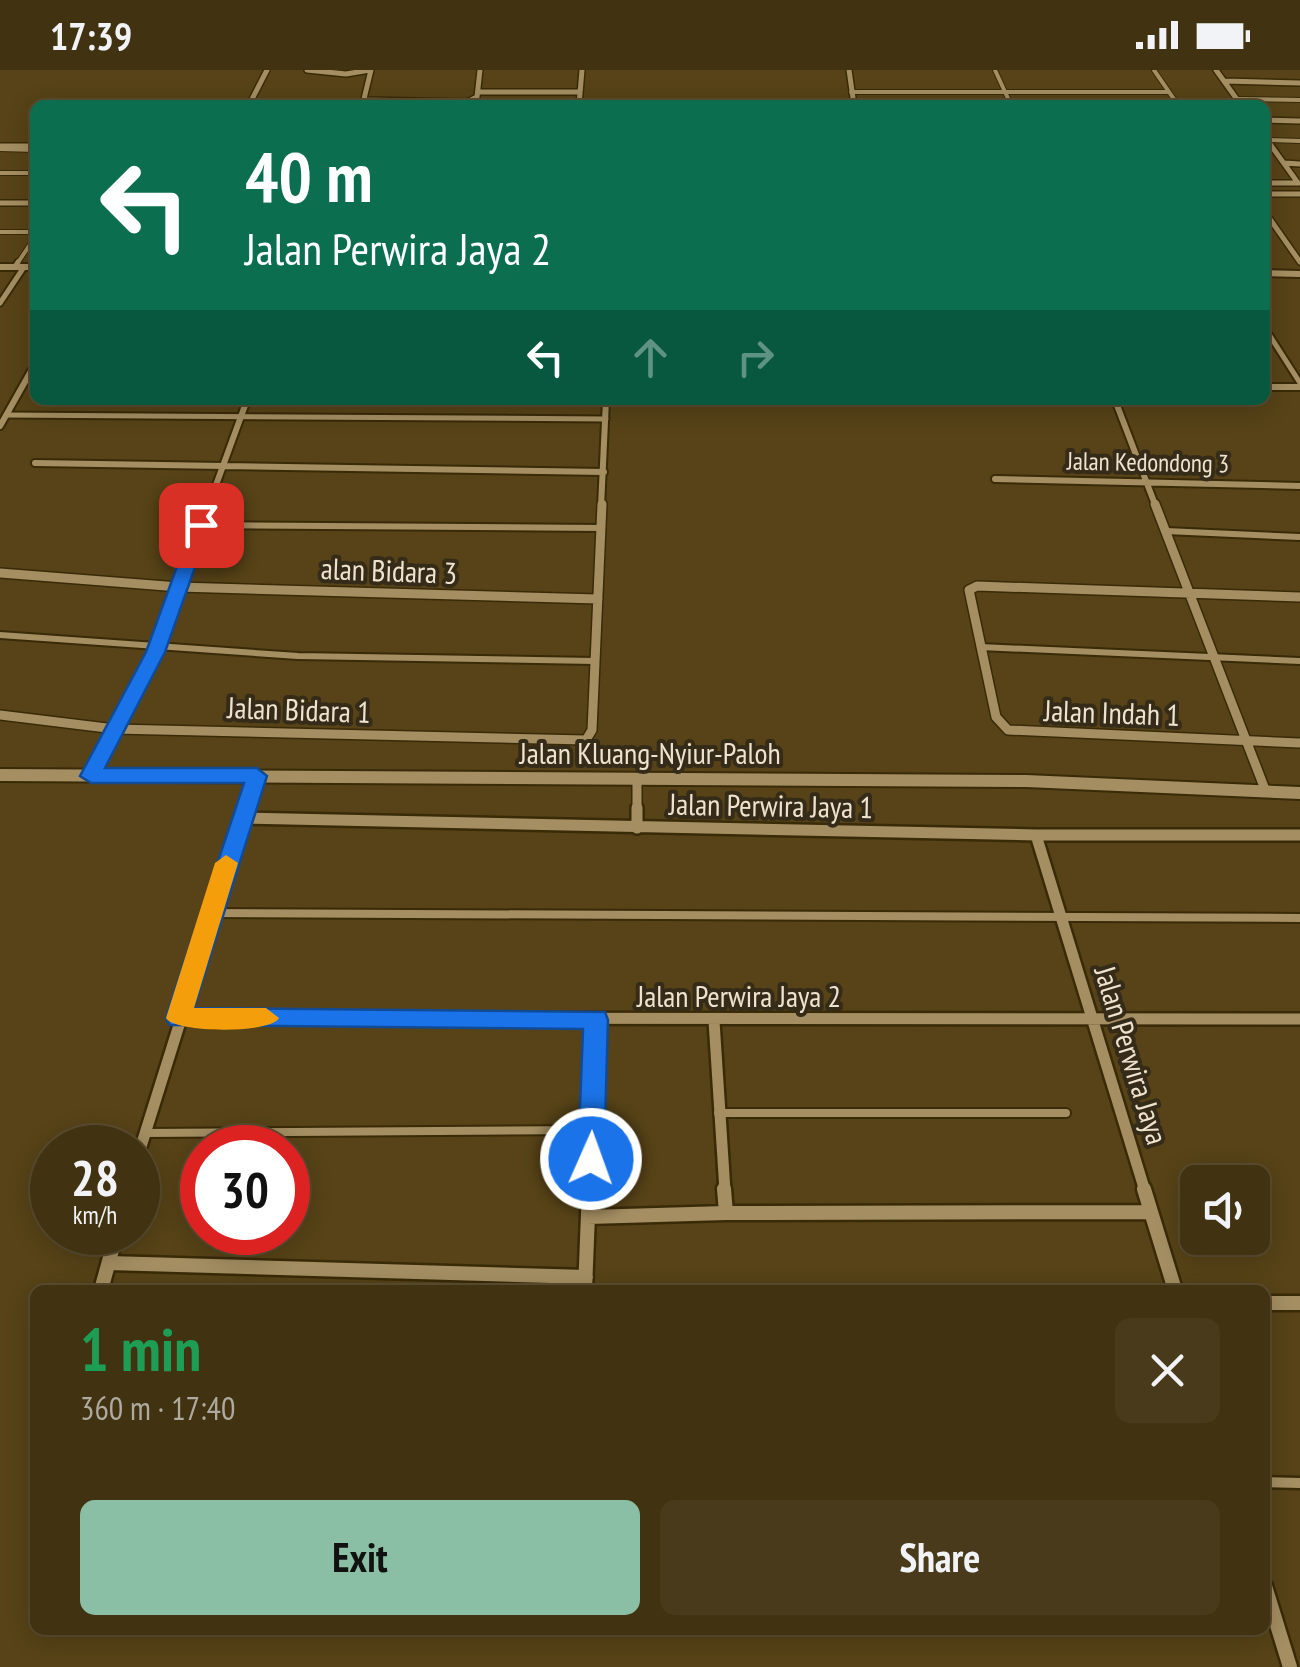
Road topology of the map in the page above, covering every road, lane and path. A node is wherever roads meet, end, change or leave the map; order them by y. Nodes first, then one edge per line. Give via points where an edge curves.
1 (269, 70) edge
2 (307, 70) edge
3 (371, 70) edge
4 (478, 70) edge
5 (582, 70) edge
6 (850, 70) edge
7 (994, 70) edge
8 (1154, 70) edge
9 (1216, 70) edge
10 (1224, 81) junction
11 (1300, 82) edge
12 (479, 92) junction
13 (580, 92) junction
14 (851, 92) junction
15 (1005, 92) junction
16 (1169, 92) junction
17 (252, 100) edge
18 (364, 100) edge
19 (474, 100) edge
20 (579, 100) edge
21 (853, 100) edge
22 (1009, 100) edge
23 (1175, 100) edge
24 (1238, 100) edge
25 (1300, 100) edge
26 (1270, 101) edge
27 (1270, 120) edge
28 (1300, 121) edge
29 (1270, 139) edge
30 (1300, 141) edge
31 (1270, 145) edge
32 (0, 148) edge
33 (30, 148) edge
34 (1284, 164) junction
35 (1300, 164) edge
36 (0, 173) edge
37 (30, 173) edge
38 (1299, 182) edge
39 (1270, 184) edge
40 (1270, 194) edge
41 (1300, 194) edge
42 (0, 203) edge
43 (30, 203) edge
44 (1270, 219) edge
45 (0, 232) edge
46 (30, 235) edge
47 (30, 245) edge
48 (1300, 262) edge
49 (0, 267) edge
50 (19, 267) junction
51 (30, 267) edge
52 (1270, 273) edge
53 (1300, 274) edge
54 (0, 303) edge
55 (1270, 337) edge
56 (1270, 344) edge
57 (1274, 344) junction
58 (30, 375) edge
59 (1300, 385) edge
60 (1270, 388) edge
61 (245, 405) edge
62 (606, 405) edge
63 (1117, 405) edge
64 (6, 416) junction
65 (240, 416) junction
66 (606, 419) junction
67 (0, 426) edge
68 (36, 463) dead end
69 (222, 468) junction
70 (604, 472) junction
71 (995, 479) dead end
72 (1146, 480) junction
73 (1300, 486) edge
74 (201, 525) junction
75 (602, 528) junction
76 (1166, 531) junction
77 (1300, 537) edge
78 (0, 573) edge
79 (179, 587) junction
80 (1189, 592) junction
81 (1300, 597) edge
82 (598, 599) junction
83 (0, 635) edge
84 (978, 647) junction
85 (156, 652) junction
86 (1214, 656) junction
87 (596, 661) junction
88 (1300, 661) edge
89 (0, 715) edge
90 (115, 729) junction
91 (1246, 741) junction
92 (1300, 743) edge
93 (0, 776) edge
94 (91, 776) junction
95 (257, 776) junction
96 (637, 780) junction
97 (1266, 792) junction
98 (1300, 793) edge
99 (241, 818) junction
100 (637, 828) junction
101 (1036, 835) junction
102 (1300, 836) edge
103 (210, 913) junction
104 (1061, 916) junction
105 (1300, 918) edge
106 (1092, 1017) junction
107 (178, 1018) junction
108 (1300, 1019) edge
109 (596, 1020) junction
110 (714, 1021) junction
111 (1066, 1112) dead end
112 (718, 1113) junction
113 (146, 1125) edge
114 (592, 1130) junction
115 (160, 1133) edge
116 (1151, 1212) junction
117 (726, 1213) junction
118 (588, 1217) junction
119 (111, 1255) edge
120 (109, 1263) junction
121 (585, 1283) edge
122 (102, 1285) edge
123 (1173, 1285) edge
124 (1270, 1303) edge
125 (1300, 1303) edge
126 (1270, 1482) edge
127 (1300, 1483) edge
128 (1270, 1602) edge
129 (1290, 1667) edge

1 - 17 street
2 - 3 street
3 - 18 street
4 - 12 street
5 - 13 street
6 - 14 street
7 - 15 lane
8 - 16 lane
9 - 10 street
10 - 11 street
10 - 24 street
12 - 13 street
12 - 19 street
13 - 20 street
14 - 15 lane
14 - 21 street
15 - 16 lane
15 - 22 lane
16 - 23 lane
25 - 26 lane
27 - 28 street
29 - 30 lane
31 - 34 street
32 - 33 street
34 - 35 street
34 - 38 street
36 - 37 lane
38 - 39 street
40 - 41 street
42 - 43 street
44 - 48 street
45 - 46 lane
47 - 50 lane
49 - 50 street
50 - 51 street
50 - 54 lane
52 - 53 street
55 - 57 lane
56 - 57 lane
57 - 59 lane
58 - 64 street
59 - 60 street
61 - 65 street
62 - 66 street
63 - 72 street
64 - 65 lane
64 - 67 street
65 - 66 lane
65 - 69 street
66 - 70 street
68 - 69 street
69 - 70 street
69 - 74 street
70 - 75 street
71 - 72 street, Jalan Kedondong 3
72 - 73 street, Jalan Kedondong 3
72 - 76 street
74 - 75 lane
74 - 79 street
75 - 82 street
76 - 77 lane
76 - 80 street
78 - 79 street, alan Bidara 3
79 - 82 street, alan Bidara 3
79 - 85 street
80 - 81 street
80 - 84 street via 972,587
80 - 86 street
82 - 87 street
83 - 85 lane
84 - 86 lane
84 - 91 street, Jalan Indah 1 via 996,717 1008,730
85 - 87 lane
85 - 90 street
86 - 88 lane
86 - 91 street
87 - 90 street, Jalan Bidara 1 via 592,730 586,740 572,742
89 - 90 street, Jalan Bidara 1
90 - 94 street
91 - 92 street
91 - 97 street
93 - 94 street, Jalan Kluang-Nyiur-Paloh
94 - 95 street, Jalan Kluang-Nyiur-Paloh
95 - 96 street, Jalan Kluang-Nyiur-Paloh
95 - 99 street
96 - 97 street, Jalan Kluang-Nyiur-Paloh via 1026,781
96 - 100 street
97 - 98 street, Jalan Kluang-Nyiur-Paloh
99 - 100 street, Jalan Perwira Jaya 1
99 - 103 street
100 - 101 street, Jalan Perwira Jaya 1
101 - 102 street, Jalan Perwira Jaya 1
101 - 104 street, Jalan Perwira Jaya
103 - 104 lane
103 - 107 street
104 - 105 lane
104 - 106 street, Jalan Perwira Jaya
106 - 108 street, Jalan Perwira Jaya 2
106 - 110 street, Jalan Perwira Jaya 2
106 - 116 street, Jalan Perwira Jaya
107 - 109 street, Jalan Perwira Jaya 2
107 - 113 street
109 - 110 street, Jalan Perwira Jaya 2
109 - 114 street
110 - 112 street
111 - 112 lane
112 - 117 street
114 - 115 lane
114 - 118 street
116 - 117 street
116 - 123 street, Jalan Perwira Jaya
117 - 118 street
118 - 121 street
119 - 120 street
120 - 121 street
120 - 122 street
124 - 125 street
126 - 127 lane
128 - 129 street

